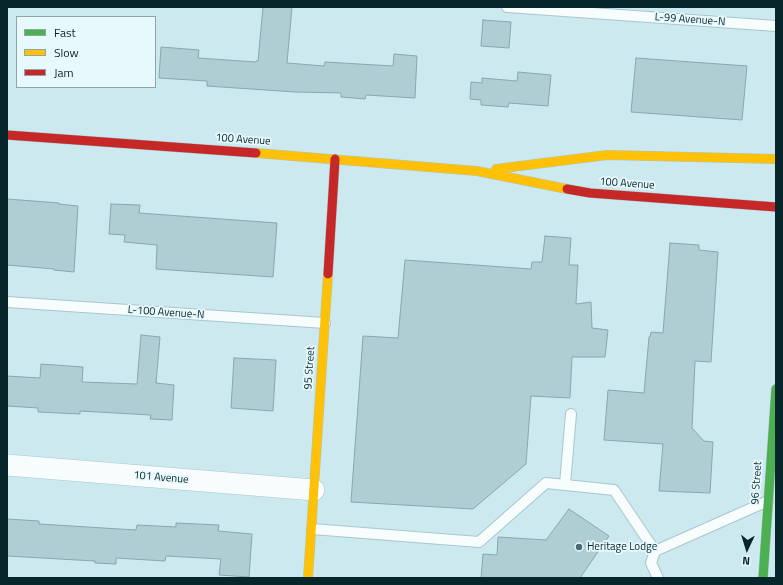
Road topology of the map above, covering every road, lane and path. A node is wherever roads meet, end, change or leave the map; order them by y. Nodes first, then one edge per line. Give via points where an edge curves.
1 (507, 7) edge
2 (776, 26) edge
3 (7, 135) edge
4 (335, 159) junction
5 (776, 159) edge
6 (477, 171) junction
7 (776, 207) edge
8 (7, 302) edge
9 (325, 323) junction
10 (776, 389) edge
11 (571, 414) dead end
12 (7, 465) edge
13 (565, 484) junction
14 (314, 490) junction
15 (768, 501) junction
16 (312, 530) junction
17 (655, 551) junction
18 (770, 552) edge
19 (308, 578) edge
20 (658, 578) edge
21 (763, 578) edge

1 - 2 lane, L-99 Avenue-N
3 - 4 main road, 100 Avenue
4 - 6 main road, 100 Avenue
4 - 9 main road, 95 Street
5 - 6 main road, 100 Avenue via 607,155
6 - 7 main road, 100 Avenue via 590,193
8 - 9 lane, L-100 Avenue-N
9 - 14 main road, 95 Street
10 - 15 main road, 96 Street
11 - 13 lane
12 - 14 street, 101 Avenue
13 - 16 lane via 546,483 479,542
13 - 17 lane via 614,490
14 - 16 main road, 95 Street
15 - 17 lane
15 - 18 main road, 96 Street
16 - 19 main road, 95 Street
17 - 20 lane via 651,563
18 - 21 main road, 96 Street

